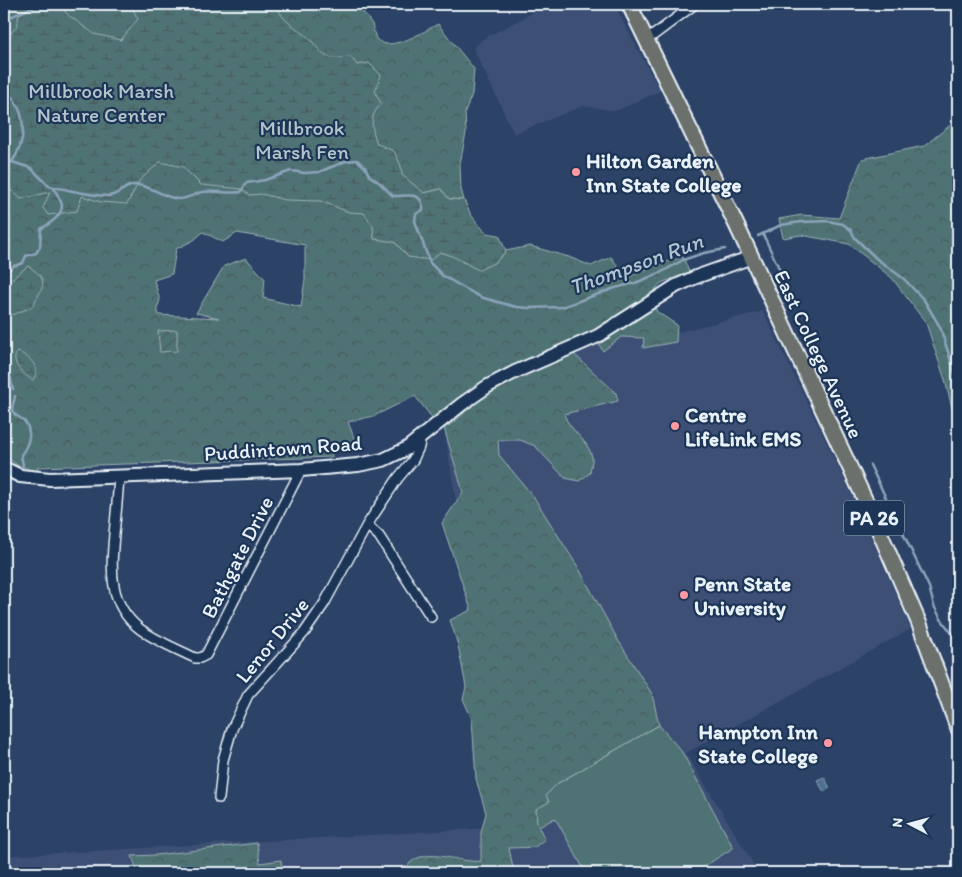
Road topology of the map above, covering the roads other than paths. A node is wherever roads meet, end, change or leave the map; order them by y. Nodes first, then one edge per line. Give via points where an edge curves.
1 (629, 4) edge
2 (694, 4) edge
3 (647, 40) junction
4 (752, 257) junction
5 (421, 436) junction
6 (4, 468) edge
7 (302, 470) junction
8 (119, 476) junction
9 (367, 525) junction
10 (431, 617) dead end
11 (958, 728) edge
12 (219, 798) dead end

1 - 3 main road, East College Avenue / PA 26
2 - 3 street
3 - 4 main road, East College Avenue / PA 26
4 - 5 street, Puddintown Road via 676,286 598,336 508,375 462,404
4 - 11 main road, East College Avenue / PA 26 via 898,571
5 - 7 street, Puddintown Road via 383,460
5 - 9 street, Lenor Drive via 413,460
6 - 8 street, Puddintown Road via 27,477 50,479
7 - 8 street, Puddintown Road
7 - 8 street, Bathgate Drive via 206,655 200,658 140,629 118,602 111,569
9 - 10 street via 379,536
9 - 12 street, Lenor Drive via 324,604 304,633 248,695 232,728

